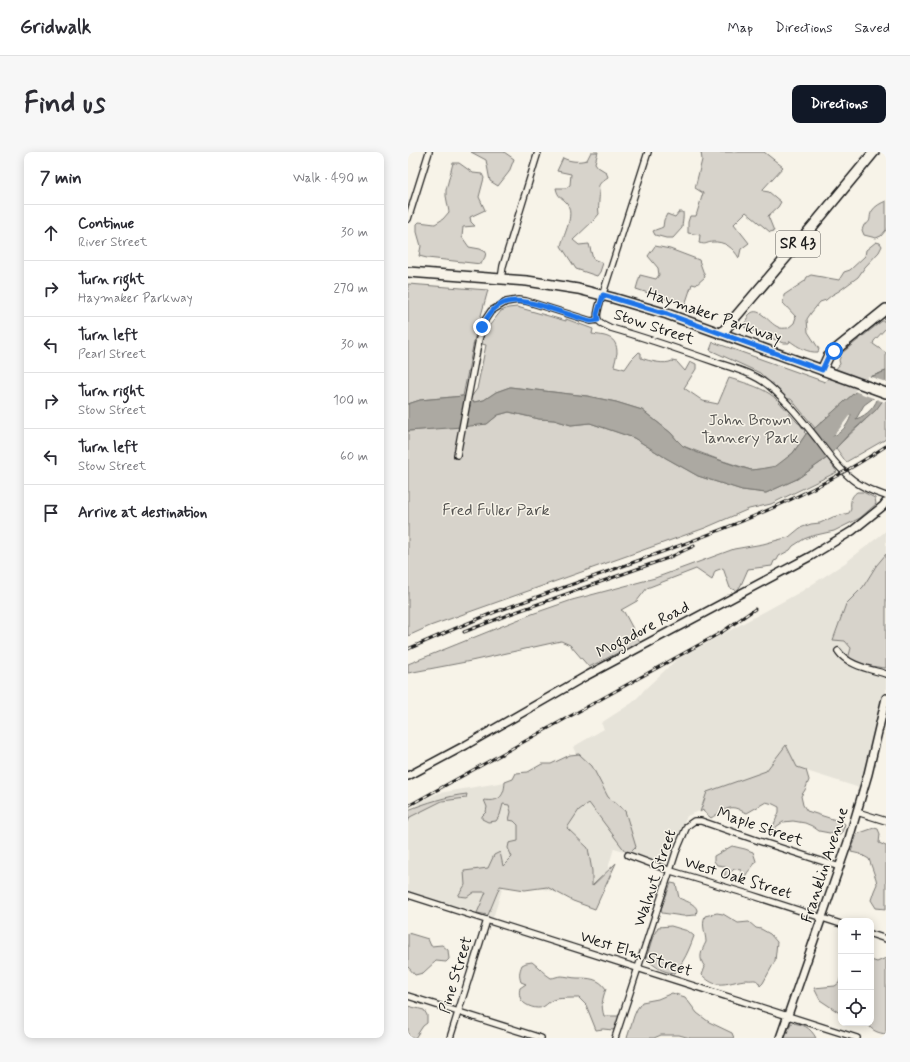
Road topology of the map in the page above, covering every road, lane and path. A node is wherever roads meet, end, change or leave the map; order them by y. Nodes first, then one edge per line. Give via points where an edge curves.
1 (429, 152) edge
2 (538, 152) edge
3 (648, 152) edge
4 (874, 152) edge
5 (408, 219) edge
6 (408, 272) edge
7 (501, 279) junction
8 (603, 295) junction
9 (886, 309) edge
10 (598, 320) junction
11 (721, 334) junction
12 (822, 370) junction
13 (886, 393) edge
14 (457, 455) dead end
15 (886, 496) edge
16 (886, 502) edge
17 (838, 651) dead end
18 (886, 674) edge
19 (886, 698) edge
20 (408, 776) edge
21 (857, 812) junction
22 (694, 821) joint
23 (886, 821) edge
24 (628, 855) dead end
25 (840, 867) junction
26 (670, 870) junction
27 (408, 895) edge
28 (822, 918) junction
29 (487, 920) junction
30 (838, 923) edge
31 (874, 935) edge
32 (886, 939) edge
33 (638, 968) junction
34 (408, 996) edge
35 (458, 1013) junction
36 (787, 1016) junction
37 (450, 1038) edge
38 (541, 1038) edge
39 (615, 1038) edge
40 (780, 1038) edge
41 (857, 1038) edge

1 - 5 street
2 - 7 street
3 - 8 street
4 - 11 main road, SR 43
6 - 7 main road, Haymaker Parkway
7 - 8 main road, Haymaker Parkway via 550,284
8 - 10 street via 597,314
8 - 11 main road, Haymaker Parkway via 667,314
9 - 12 main road via 834,351
10 - 14 street, Stow Street via 591,321 526,301 511,301 491,311 482,327
10 - 15 street, Stow Street via 611,328 677,348 759,379 786,402 841,469 854,481
11 - 12 main road, Haymaker Parkway
12 - 13 main road, Haymaker Parkway
16 - 20 street, Mogadore Road via 852,531 811,556 586,676
17 - 18 street via 850,662
19 - 21 street, Franklin Avenue
21 - 23 street
21 - 25 street, Franklin Avenue
22 - 25 street, Maple Street via 701,821
22 - 26 street, Walnut Street via 684,830
24 - 26 street, West Oak Street
25 - 28 street, Franklin Avenue
26 - 28 street, West Oak Street
26 - 33 street, Walnut Street
27 - 29 street, West Elm Street
28 - 30 street, West Oak Street
28 - 36 street, Franklin Avenue
29 - 33 street, West Elm Street
29 - 35 street, Pine Street
31 - 32 street
33 - 36 street, West Elm Street
33 - 39 street, Walnut Street
34 - 35 street
35 - 37 street, Pine Street
35 - 38 street
36 - 40 street, Franklin Avenue
36 - 41 street, West Elm Street

